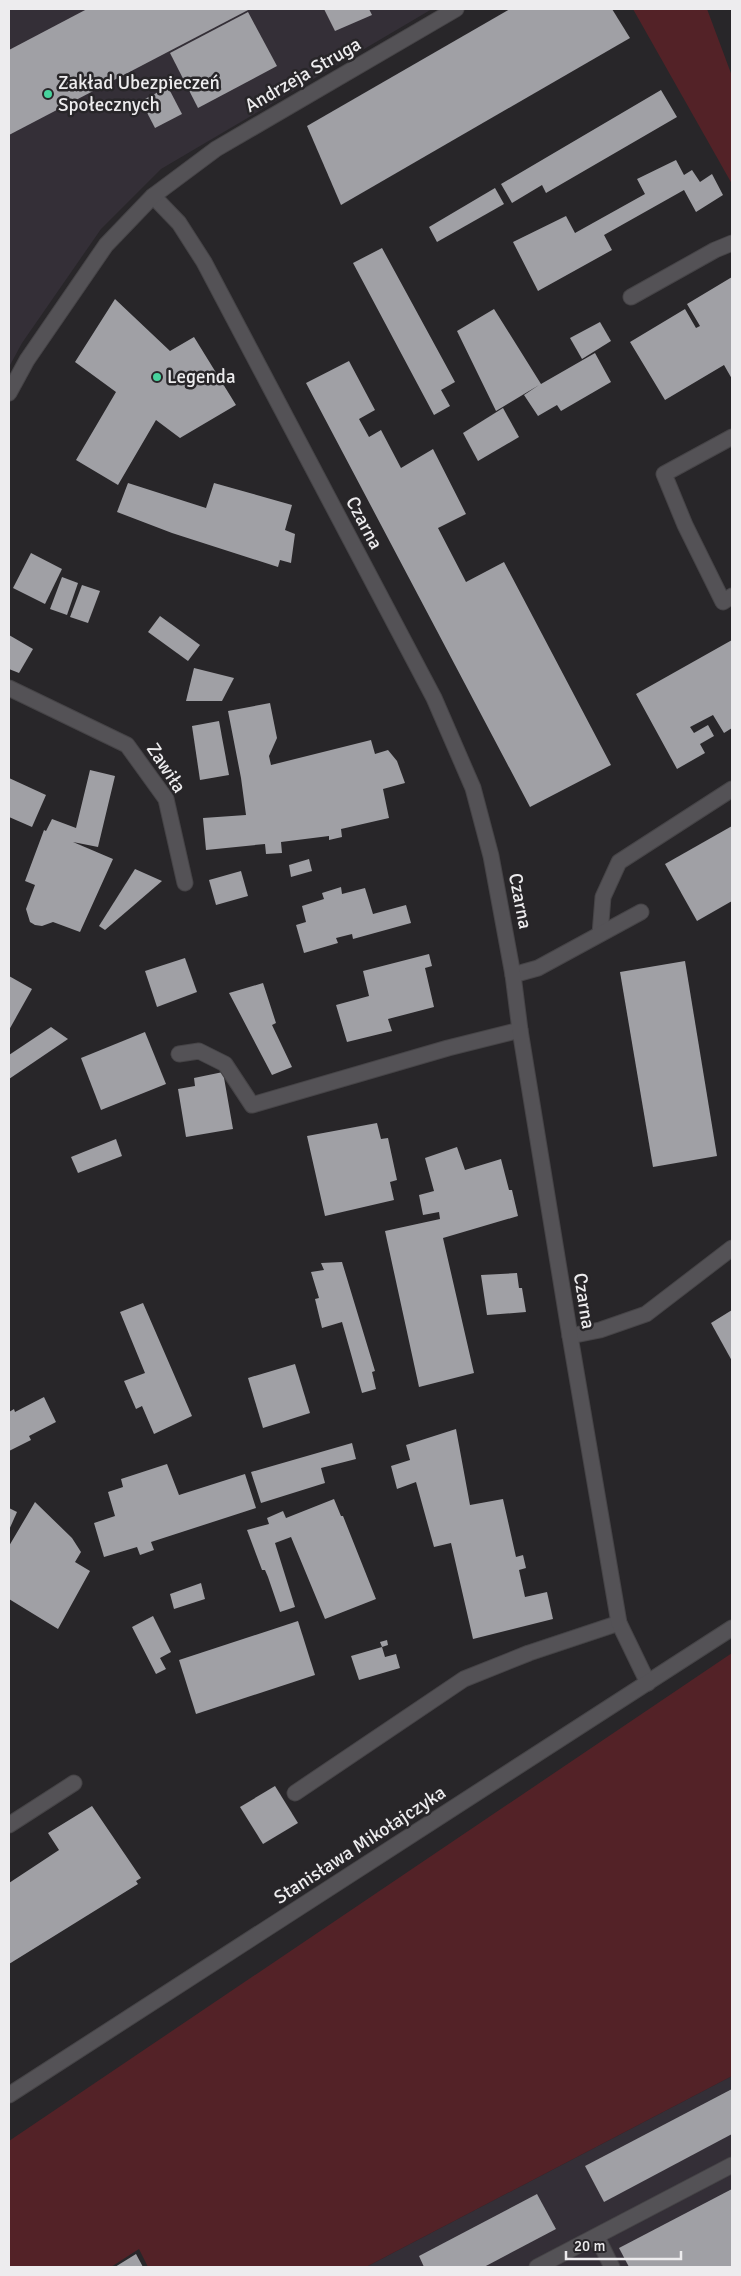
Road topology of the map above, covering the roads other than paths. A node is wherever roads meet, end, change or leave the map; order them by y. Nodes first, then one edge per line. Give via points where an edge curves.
1 (456, 9) edge
2 (153, 196) junction
3 (732, 243) edge
4 (631, 297) dead end
5 (9, 393) edge
6 (732, 437) edge
7 (732, 596) edge
8 (9, 688) edge
9 (732, 789) edge
10 (185, 883) dead end
11 (641, 912) dead end
12 (600, 934) junction
13 (513, 975) junction
14 (520, 1030) junction
15 (179, 1054) dead end
16 (732, 1248) edge
17 (570, 1336) junction
18 (619, 1623) junction
19 (732, 1628) edge
20 (648, 1683) junction
21 (74, 1783) dead end
22 (295, 1793) dead end
23 (9, 1825) edge
24 (9, 2095) edge
25 (732, 2165) edge
26 (597, 2237) junction
27 (537, 2267) edge
28 (612, 2267) edge

1 - 2 street, Andrzeja Struga via 216,149
2 - 5 street, Andrzeja Struga via 106,245 27,360
2 - 13 street, Czarna via 179,223 204,262 434,698 473,788 491,856
3 - 4 street
6 - 7 street via 664,474 723,602
8 - 10 street, Zawiła via 127,745 166,799
9 - 12 street via 619,862 603,897
11 - 12 street
12 - 13 street via 538,968
13 - 14 street, Czarna
14 - 15 street via 252,1105 225,1064 199,1051
14 - 17 street, Czarna
16 - 17 street via 646,1314 600,1330
17 - 18 street, Czarna
18 - 20 street, Czarna
18 - 22 street via 528,1653 464,1679
19 - 20 street, Stanisława Mikołajczyka
20 - 24 street, Stanisława Mikołajczyka
21 - 23 street
25 - 26 street
26 - 27 street
26 - 28 street

